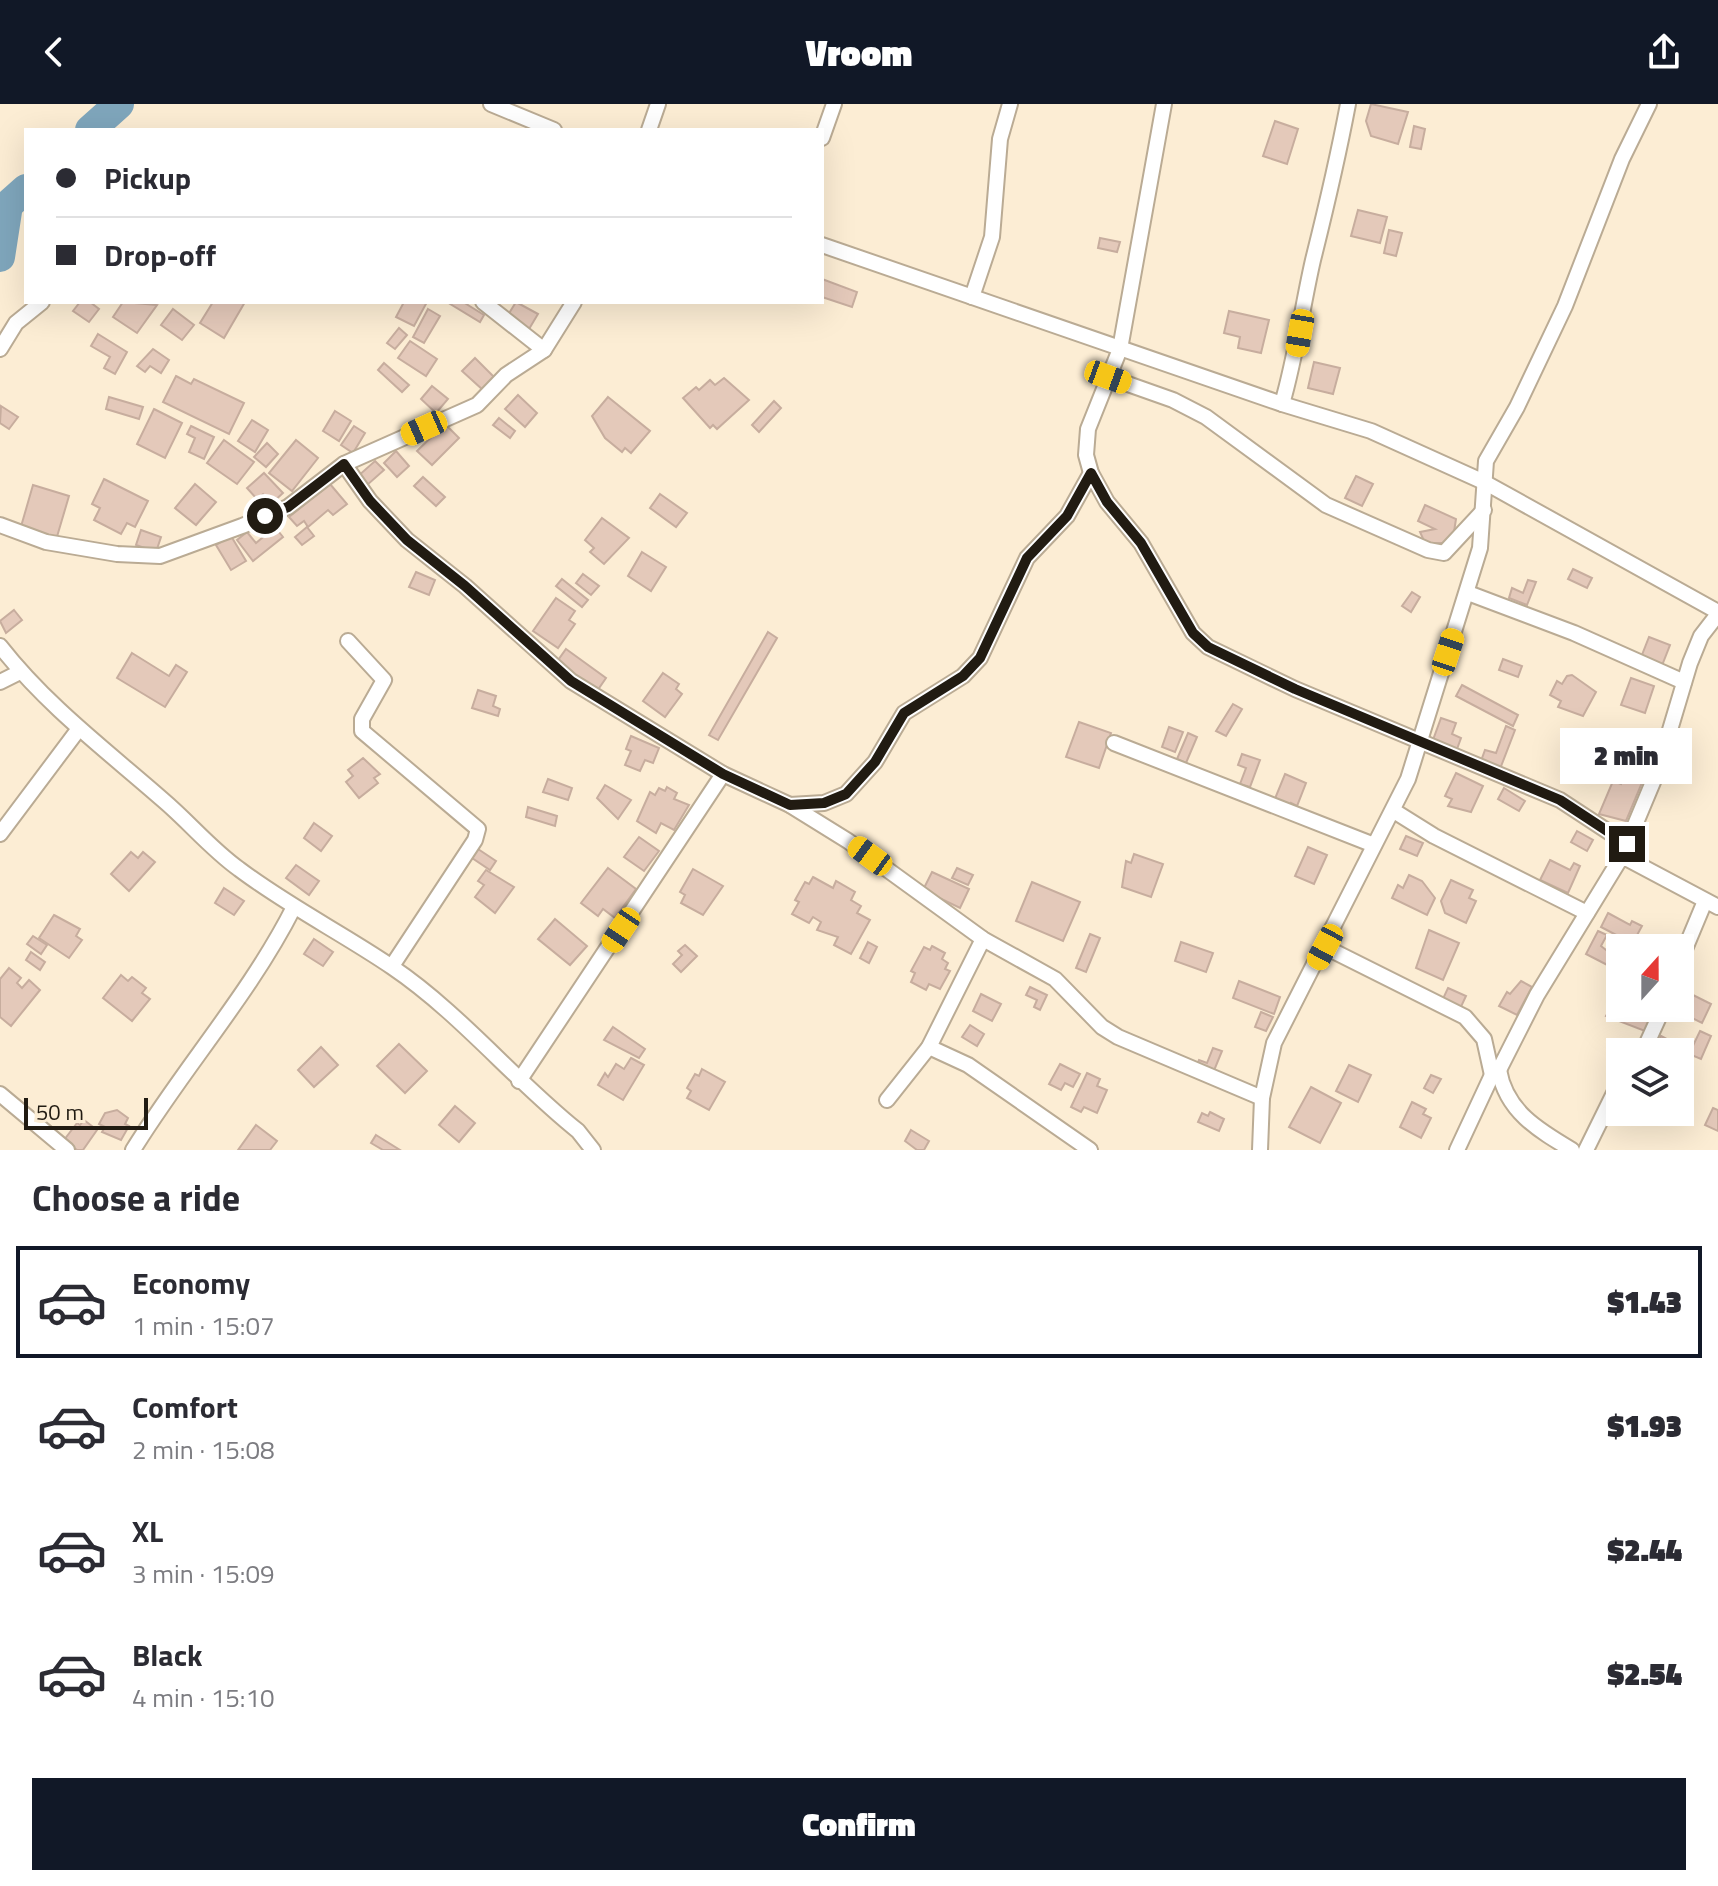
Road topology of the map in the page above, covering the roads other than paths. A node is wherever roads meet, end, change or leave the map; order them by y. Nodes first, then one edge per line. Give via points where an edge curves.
1 (491, 104) edge
2 (658, 104) edge
3 (834, 104) edge
4 (1010, 104) edge
5 (1164, 104) edge
6 (1348, 104) edge
7 (1649, 104) edge
8 (549, 128) edge
9 (650, 128) edge
10 (824, 132) edge
11 (824, 246) edge
12 (972, 297) junction
13 (40, 304) edge
14 (486, 304) edge
15 (573, 304) edge
16 (0, 349) edge
17 (1120, 349) junction
18 (544, 350) junction
19 (1108, 377) junction
20 (1282, 404) junction
21 (344, 464) junction
22 (1091, 473) junction
23 (1484, 482) junction
24 (1484, 510) junction
25 (0, 525) edge
26 (1468, 593) junction
27 (1718, 613) edge
28 (348, 641) dead end
29 (0, 646) edge
30 (20, 672) junction
31 (0, 682) edge
32 (1684, 682) junction
33 (78, 730) junction
34 (1419, 740) junction
35 (1114, 743) dead end
36 (723, 774) junction
37 (790, 805) junction
38 (1394, 811) junction
39 (0, 834) edge
40 (1374, 845) junction
41 (1625, 850) junction
42 (1712, 904) edge
43 (294, 907) junction
44 (1587, 913) junction
45 (1694, 936) edge
46 (983, 939) junction
47 (1325, 947) junction
48 (392, 966) junction
49 (929, 1047) junction
50 (1495, 1073) junction
51 (519, 1081) junction
52 (0, 1094) edge
53 (1262, 1098) junction
54 (887, 1100) dead end
55 (1606, 1109) edge
56 (1082, 1148) edge
57 (67, 1150) edge
58 (133, 1150) edge
59 (593, 1150) edge
60 (1260, 1150) edge
61 (1457, 1150) edge
62 (1572, 1150) edge
63 (1586, 1150) edge

1 - 8 street
2 - 9 street
3 - 10 street
4 - 12 street via 1000,139 992,237
5 - 17 street
6 - 20 street
7 - 23 street via 1565,306 1491,451
11 - 12 street
12 - 17 street
13 - 16 street via 16,323
14 - 18 street
15 - 18 street
17 - 19 street
17 - 20 street
18 - 21 street via 506,375 477,405
19 - 22 street via 1088,429
19 - 24 street via 1206,417 1326,505 1428,550 1444,553
20 - 23 street via 1371,431
21 - 25 street via 288,507 160,556 46,542
21 - 36 street via 407,540 571,681
22 - 34 street via 1141,543 1193,633 1208,647
22 - 37 street via 1067,516 1027,558 980,658 963,676 904,713 875,762 846,794 824,803
23 - 24 street
23 - 27 street
24 - 26 street
26 - 32 street
26 - 34 street
27 - 32 street via 1701,636
28 - 48 street via 384,680 362,719 362,731 478,829
29 - 30 street
30 - 31 street
30 - 33 street
32 - 41 street via 1658,770
33 - 39 street
33 - 43 street via 212,848
34 - 38 street
34 - 41 street via 1560,800
35 - 40 street
36 - 37 street
36 - 51 street
37 - 46 street
38 - 40 street
38 - 44 street
40 - 47 street
41 - 42 street
41 - 44 street
42 - 45 street
43 - 48 street
43 - 58 street via 258,972 180,1076
44 - 50 street
46 - 49 street
46 - 53 street via 1055,979 1118,1037
47 - 50 street via 1465,1017 1484,1039
47 - 53 street via 1274,1043
48 - 51 street
49 - 54 street
49 - 56 street via 968,1065
50 - 61 street
50 - 62 street via 1521,1115
51 - 59 street
52 - 57 street
53 - 60 street
55 - 63 street

